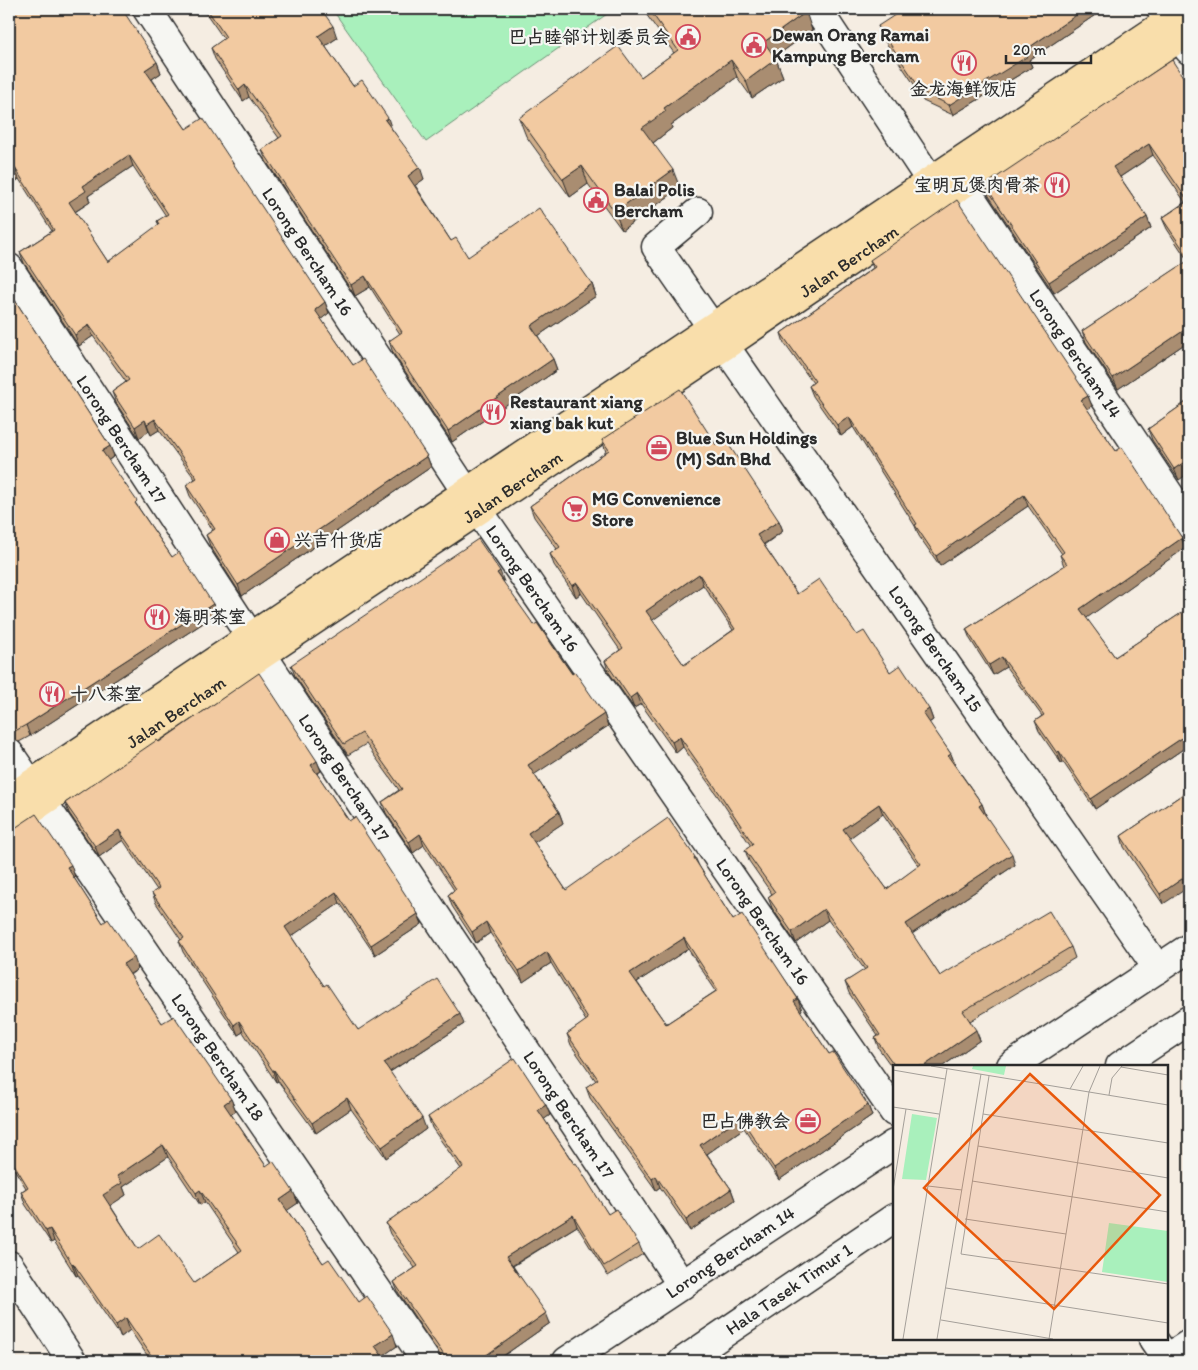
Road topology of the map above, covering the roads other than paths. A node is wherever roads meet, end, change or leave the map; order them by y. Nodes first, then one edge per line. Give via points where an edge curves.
1 (146, 9) edge
2 (817, 9) edge
3 (1179, 26) edge
4 (975, 149) junction
5 (930, 180) junction
6 (962, 184) junction
7 (923, 211) junction
8 (698, 212) dead end
9 (9, 268) edge
10 (718, 336) junction
11 (472, 502) junction
12 (1189, 524) edge
13 (256, 645) junction
14 (9, 753) edge
15 (27, 795) edge
16 (9, 824) edge
17 (1189, 948) edge
18 (1158, 969) junction
19 (1189, 1020) edge
20 (1013, 1065) edge
21 (1122, 1065) edge
22 (893, 1111) edge
23 (893, 1145) edge
24 (893, 1219) edge
25 (9, 1265) edge
26 (682, 1285) junction
27 (72, 1361) edge
28 (426, 1361) edge
29 (567, 1361) edge
30 (683, 1361) edge

1 - 11 street, Lorong Bercham 16
2 - 5 street
3 - 4 main road, Jalan Bercham
3 - 6 main road, Jalan Bercham
4 - 5 main road, Jalan Bercham
4 - 6 street via 962,169
5 - 6 street
5 - 7 street via 934,188
5 - 10 main road, Jalan Bercham
6 - 7 main road, Jalan Bercham
6 - 12 street, Lorong Bercham 14
7 - 10 main road, Jalan Bercham
8 - 10 street, Lorong Bercham 15 via 656,247
9 - 13 street, Lorong Bercham 17
10 - 11 main road, Jalan Bercham
10 - 18 street, Lorong Bercham 15
11 - 13 main road, Jalan Bercham
11 - 22 street, Lorong Bercham 16
13 - 15 main road, Jalan Bercham
13 - 26 street, Lorong Bercham 17
14 - 15 street, Lorong Bercham 18
15 - 16 main road, Jalan Bercham
15 - 28 street, Lorong Bercham 18
17 - 18 street
18 - 20 street
19 - 21 street
23 - 26 street, Lorong Bercham 14
24 - 30 street, Hala Tasek Timur 1
25 - 27 street
26 - 29 street, Lorong Bercham 14

